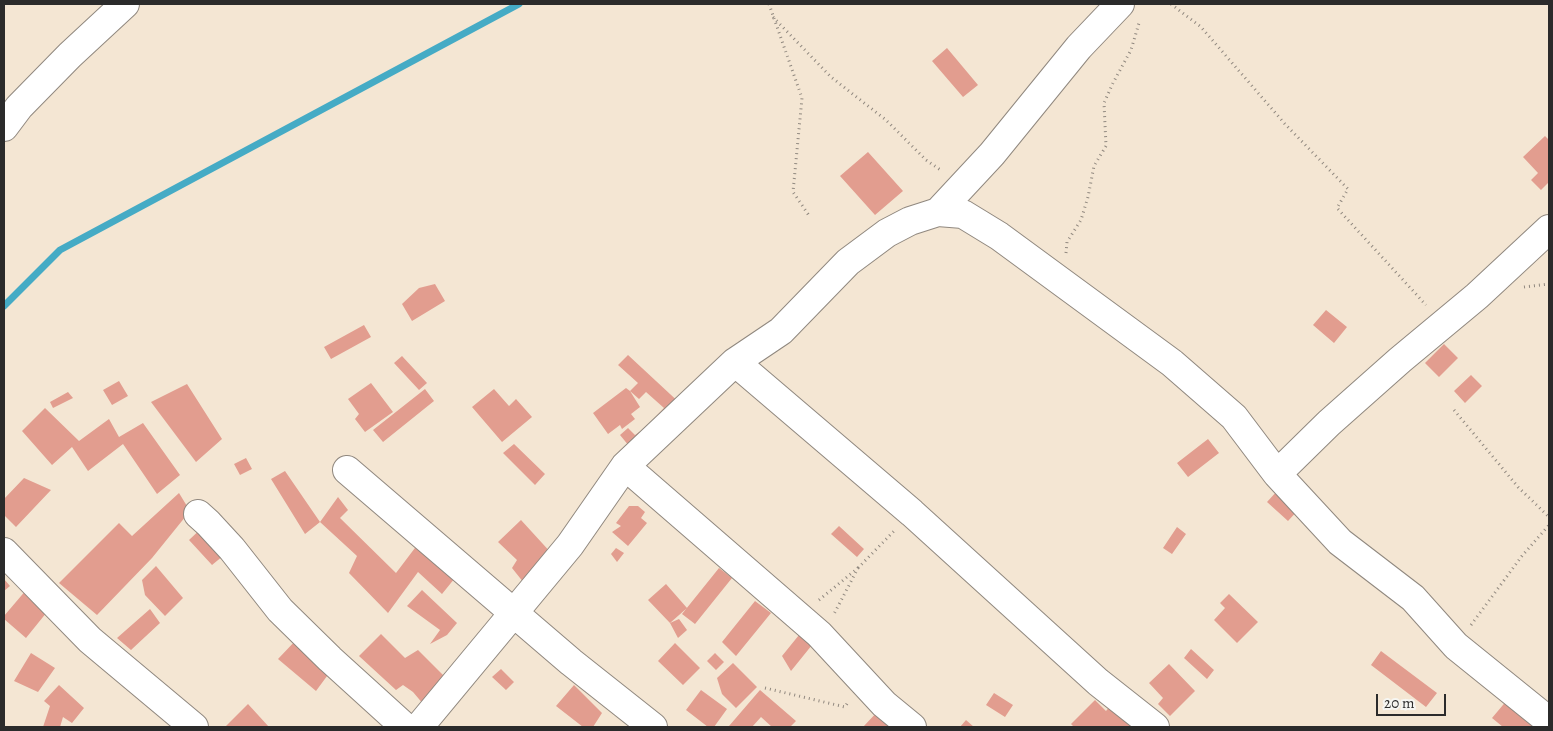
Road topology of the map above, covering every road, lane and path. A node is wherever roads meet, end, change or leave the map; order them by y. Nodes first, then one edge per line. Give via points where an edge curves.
1 (126, 4) edge
2 (769, 4) edge
3 (1171, 4) edge
4 (1130, 13) edge
5 (773, 17) junction
6 (4, 127) edge
7 (963, 185) junction
8 (938, 212) junction
9 (810, 217) dead end
10 (1549, 229) edge
11 (1062, 283) junction
12 (1440, 326) junction
13 (734, 362) junction
14 (1454, 410) dead end
15 (625, 466) junction
16 (347, 470) dead end
17 (1277, 474) junction
18 (912, 513) junction
19 (198, 514) dead end
20 (1549, 517) edge
21 (1549, 526) edge
22 (4, 552) edge
23 (858, 568) junction
24 (513, 612) junction
25 (799, 616) junction
26 (822, 638) junction
27 (1456, 646) junction
28 (861, 680) junction
29 (765, 688) dead end
30 (1549, 721) edge
31 (194, 727) edge
32 (405, 727) edge
33 (419, 727) edge
34 (653, 727) edge
35 (912, 727) edge
36 (1155, 727) edge

1 - 6 street via 70,55
2 - 5 path
3 - 12 path via 1201,27 1285,124 1348,189 1337,208 1426,305
4 - 7 street via 1079,47
4 - 11 path via 1131,50 1104,103 1106,146 1094,166 1081,220 1067,242
5 - 7 path via 831,77 886,120 926,160
5 - 9 path via 802,98 793,192
7 - 8 street
8 - 11 street via 963,214 999,236
8 - 13 street via 887,232 848,262 781,330
10 - 12 street
11 - 17 street via 1172,363 1234,416
12 - 17 street
13 - 15 street
13 - 18 street
14 - 20 path via 1518,487
15 - 24 street via 570,545
15 - 25 street
16 - 24 street
17 - 27 street via 1340,542 1413,598
18 - 23 path
18 - 36 street via 1098,682
19 - 32 street via 232,549 280,610
21 - 27 path via 1522,556
22 - 31 street via 90,640
23 - 25 path
23 - 26 path
24 - 33 street
24 - 34 street
25 - 26 street
26 - 28 street
27 - 30 street
28 - 29 path via 845,707
28 - 35 street

